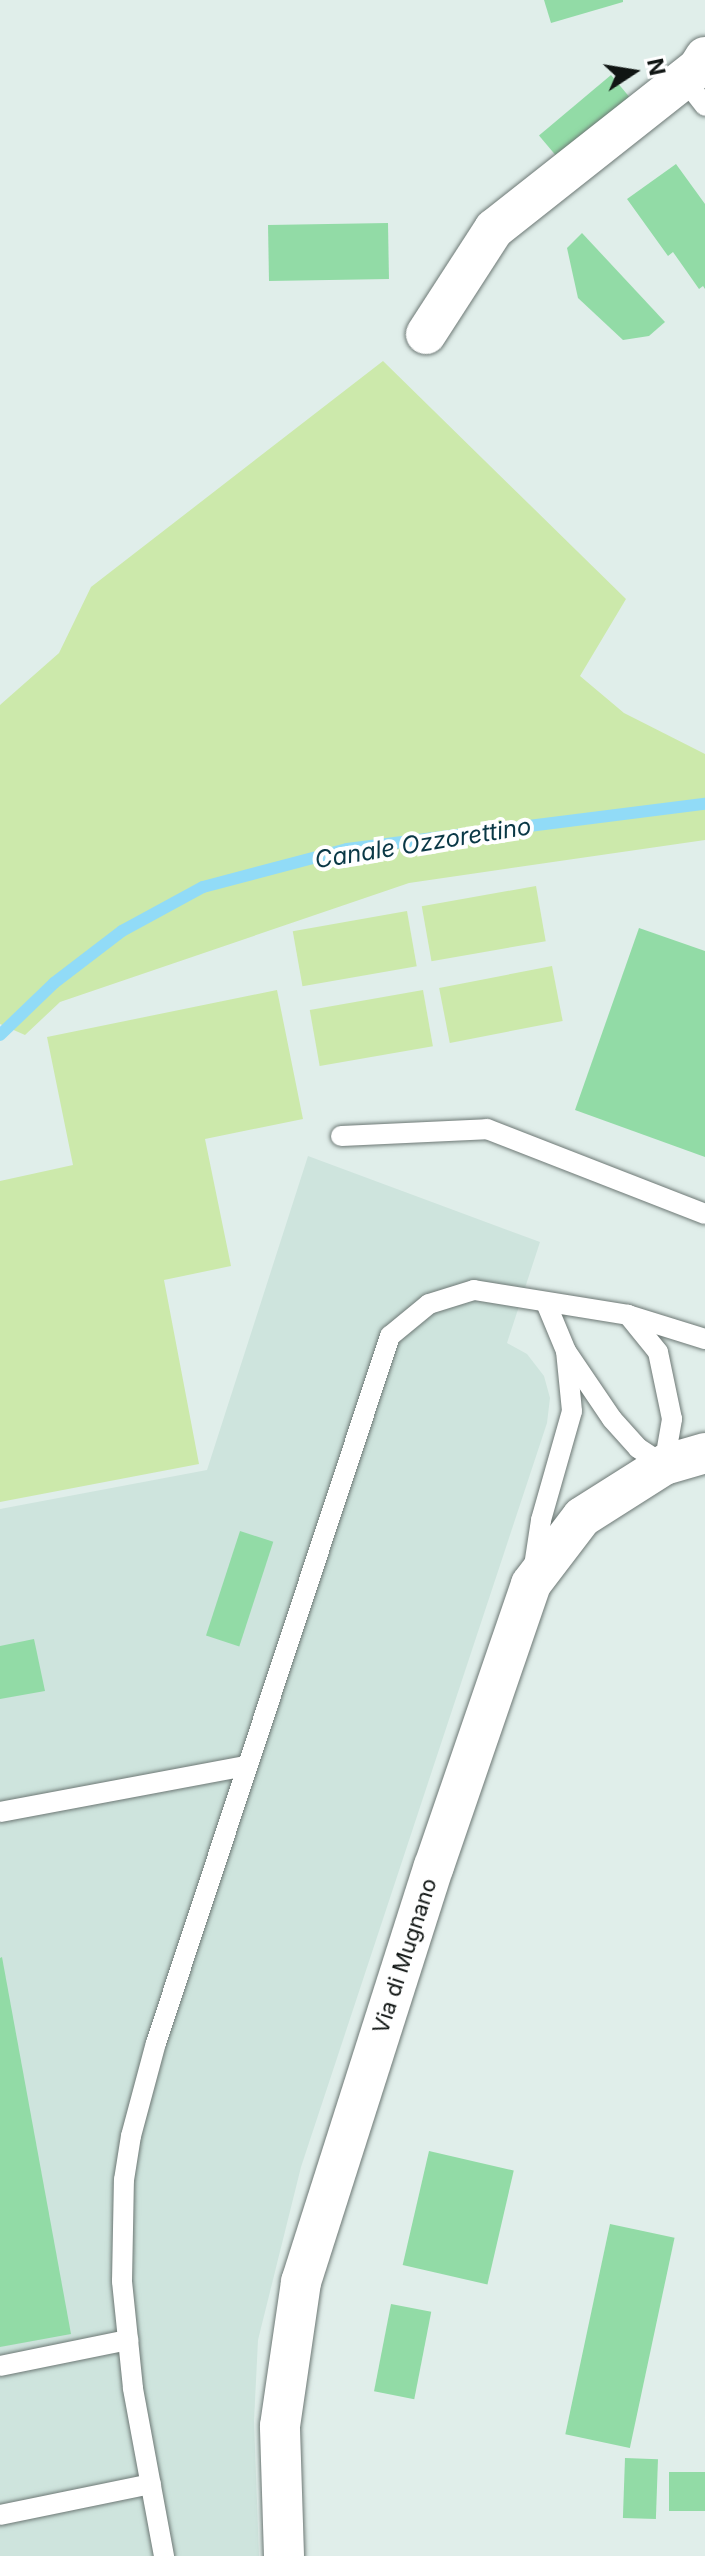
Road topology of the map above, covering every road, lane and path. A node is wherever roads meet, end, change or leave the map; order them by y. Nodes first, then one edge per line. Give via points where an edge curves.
1 (698, 81) edge
2 (426, 334) dead end
3 (341, 1136) dead end
4 (705, 1214) edge
5 (546, 1303) junction
6 (628, 1315) junction
7 (705, 1339) edge
8 (566, 1351) junction
9 (705, 1453) edge
10 (664, 1465) junction
11 (531, 1584) junction
12 (246, 1766) junction
13 (0, 1812) edge
14 (128, 2340) junction
15 (0, 2366) edge
16 (151, 2484) junction
17 (0, 2515) edge
18 (164, 2556) edge
19 (284, 2556) edge

1 - 2 street via 494,229
3 - 4 lane via 487,1129
5 - 6 lane
5 - 8 lane
5 - 12 lane via 474,1290 429,1304 390,1336
6 - 7 lane
6 - 10 lane via 658,1352 672,1419
8 - 10 lane via 612,1419 638,1448
8 - 11 lane via 572,1411 541,1520
9 - 10 street, Via di Mugnano
10 - 11 street, Via di Mugnano via 582,1517
11 - 19 street, Via di Mugnano via 301,2282 280,2426
12 - 13 lane
12 - 14 lane via 131,2136 124,2180 122,2281
14 - 15 lane
14 - 16 lane
16 - 17 lane
16 - 18 lane

